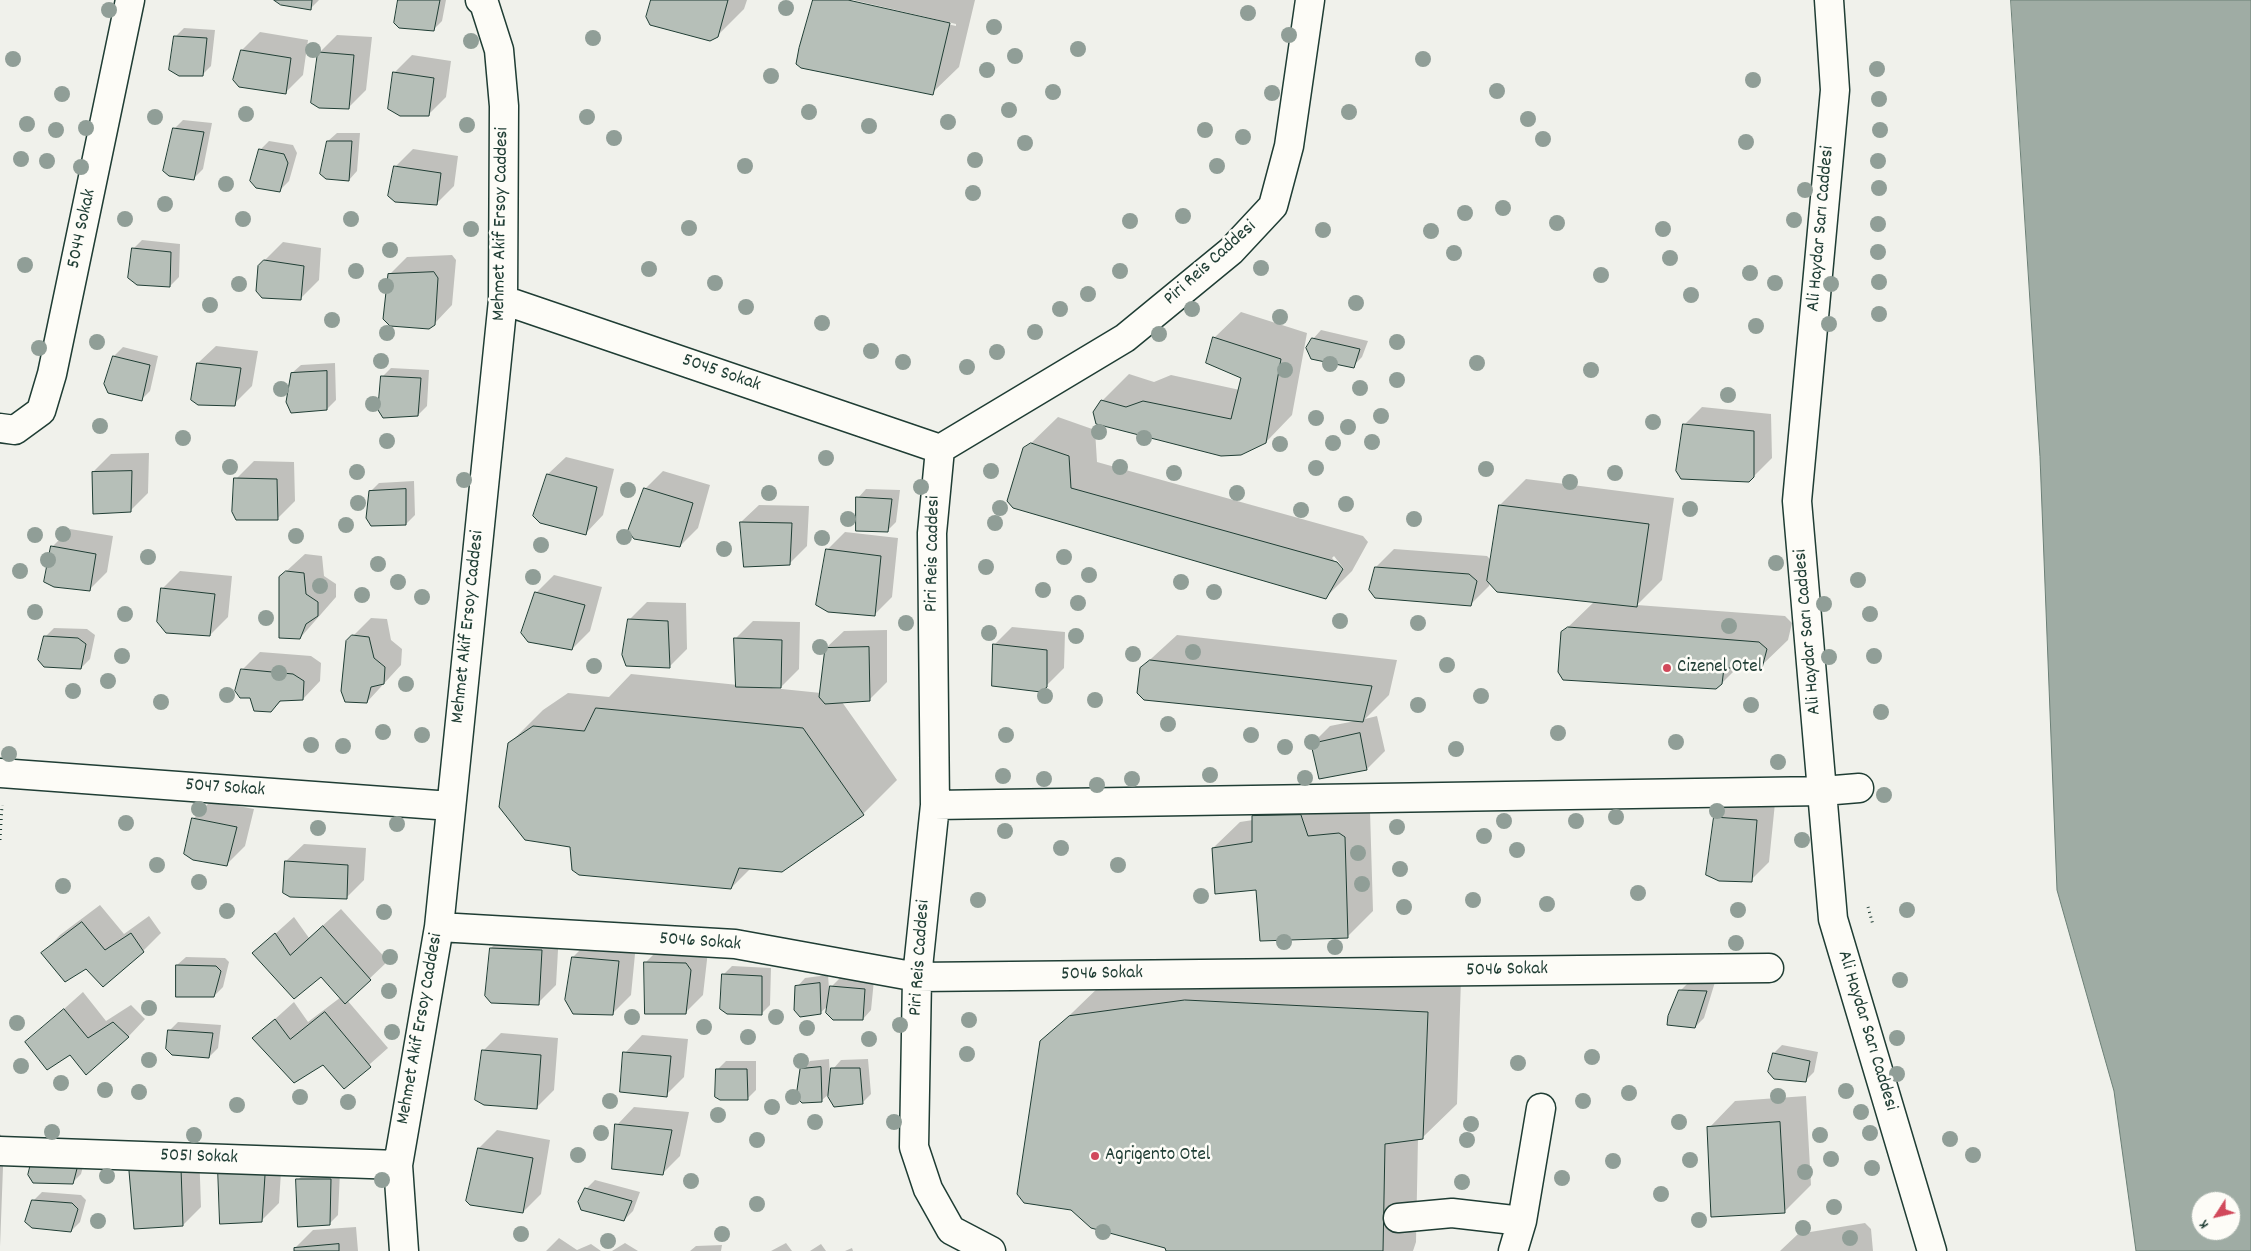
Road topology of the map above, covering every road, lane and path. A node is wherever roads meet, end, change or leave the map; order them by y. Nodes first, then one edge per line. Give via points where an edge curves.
1 (130, 0) edge
2 (1310, 0) edge
3 (1829, 0) edge
4 (482, 1) edge
5 (503, 300) junction
6 (0, 428) edge
7 (940, 449) junction
8 (0, 773) edge
9 (1859, 788) dead end
10 (1823, 791) junction
11 (451, 806) junction
12 (935, 806) junction
13 (1867, 902) dead end
14 (439, 927) junction
15 (1874, 931) dead end
16 (1769, 968) dead end
17 (917, 977) junction
18 (1541, 1108) dead end
19 (0, 1150) edge
20 (398, 1165) junction
21 (1398, 1218) dead end
22 (1522, 1221) junction
23 (404, 1251) edge
24 (990, 1251) edge
25 (1513, 1251) edge
26 (1932, 1251) edge

1 - 6 street, 5044 Sokak via 52,374 41,411 15,430
2 - 7 street, Piri Reis Caddesi via 1289,146 1273,206 1231,251 1125,338
3 - 10 street, Ali Haydar Sarı Caddesi via 1835,90 1797,501
4 - 5 street, Mehmet Akif Ersoy Caddesi via 499,50 504,106
5 - 7 street, 5045 Sokak
5 - 11 street, Mehmet Akif Ersoy Caddesi
7 - 12 street, Piri Reis Caddesi via 932,533
8 - 11 street, 5047 Sokak
9 - 10 street
10 - 12 street
10 - 26 street, Ali Haydar Sarı Caddesi via 1833,920
11 - 14 street, Mehmet Akif Ersoy Caddesi
12 - 17 street, Piri Reis Caddesi
13 - 15 path
14 - 17 street, 5046 Sokak via 734,944
14 - 20 street, Mehmet Akif Ersoy Caddesi
16 - 17 street, 5046 Sokak
17 - 24 street, Piri Reis Caddesi via 914,1147 928,1189 951,1230
18 - 22 street
19 - 20 street, 5051 Sokak
20 - 23 street, Mehmet Akif Ersoy Caddesi
21 - 22 street via 1452,1213
22 - 25 street

